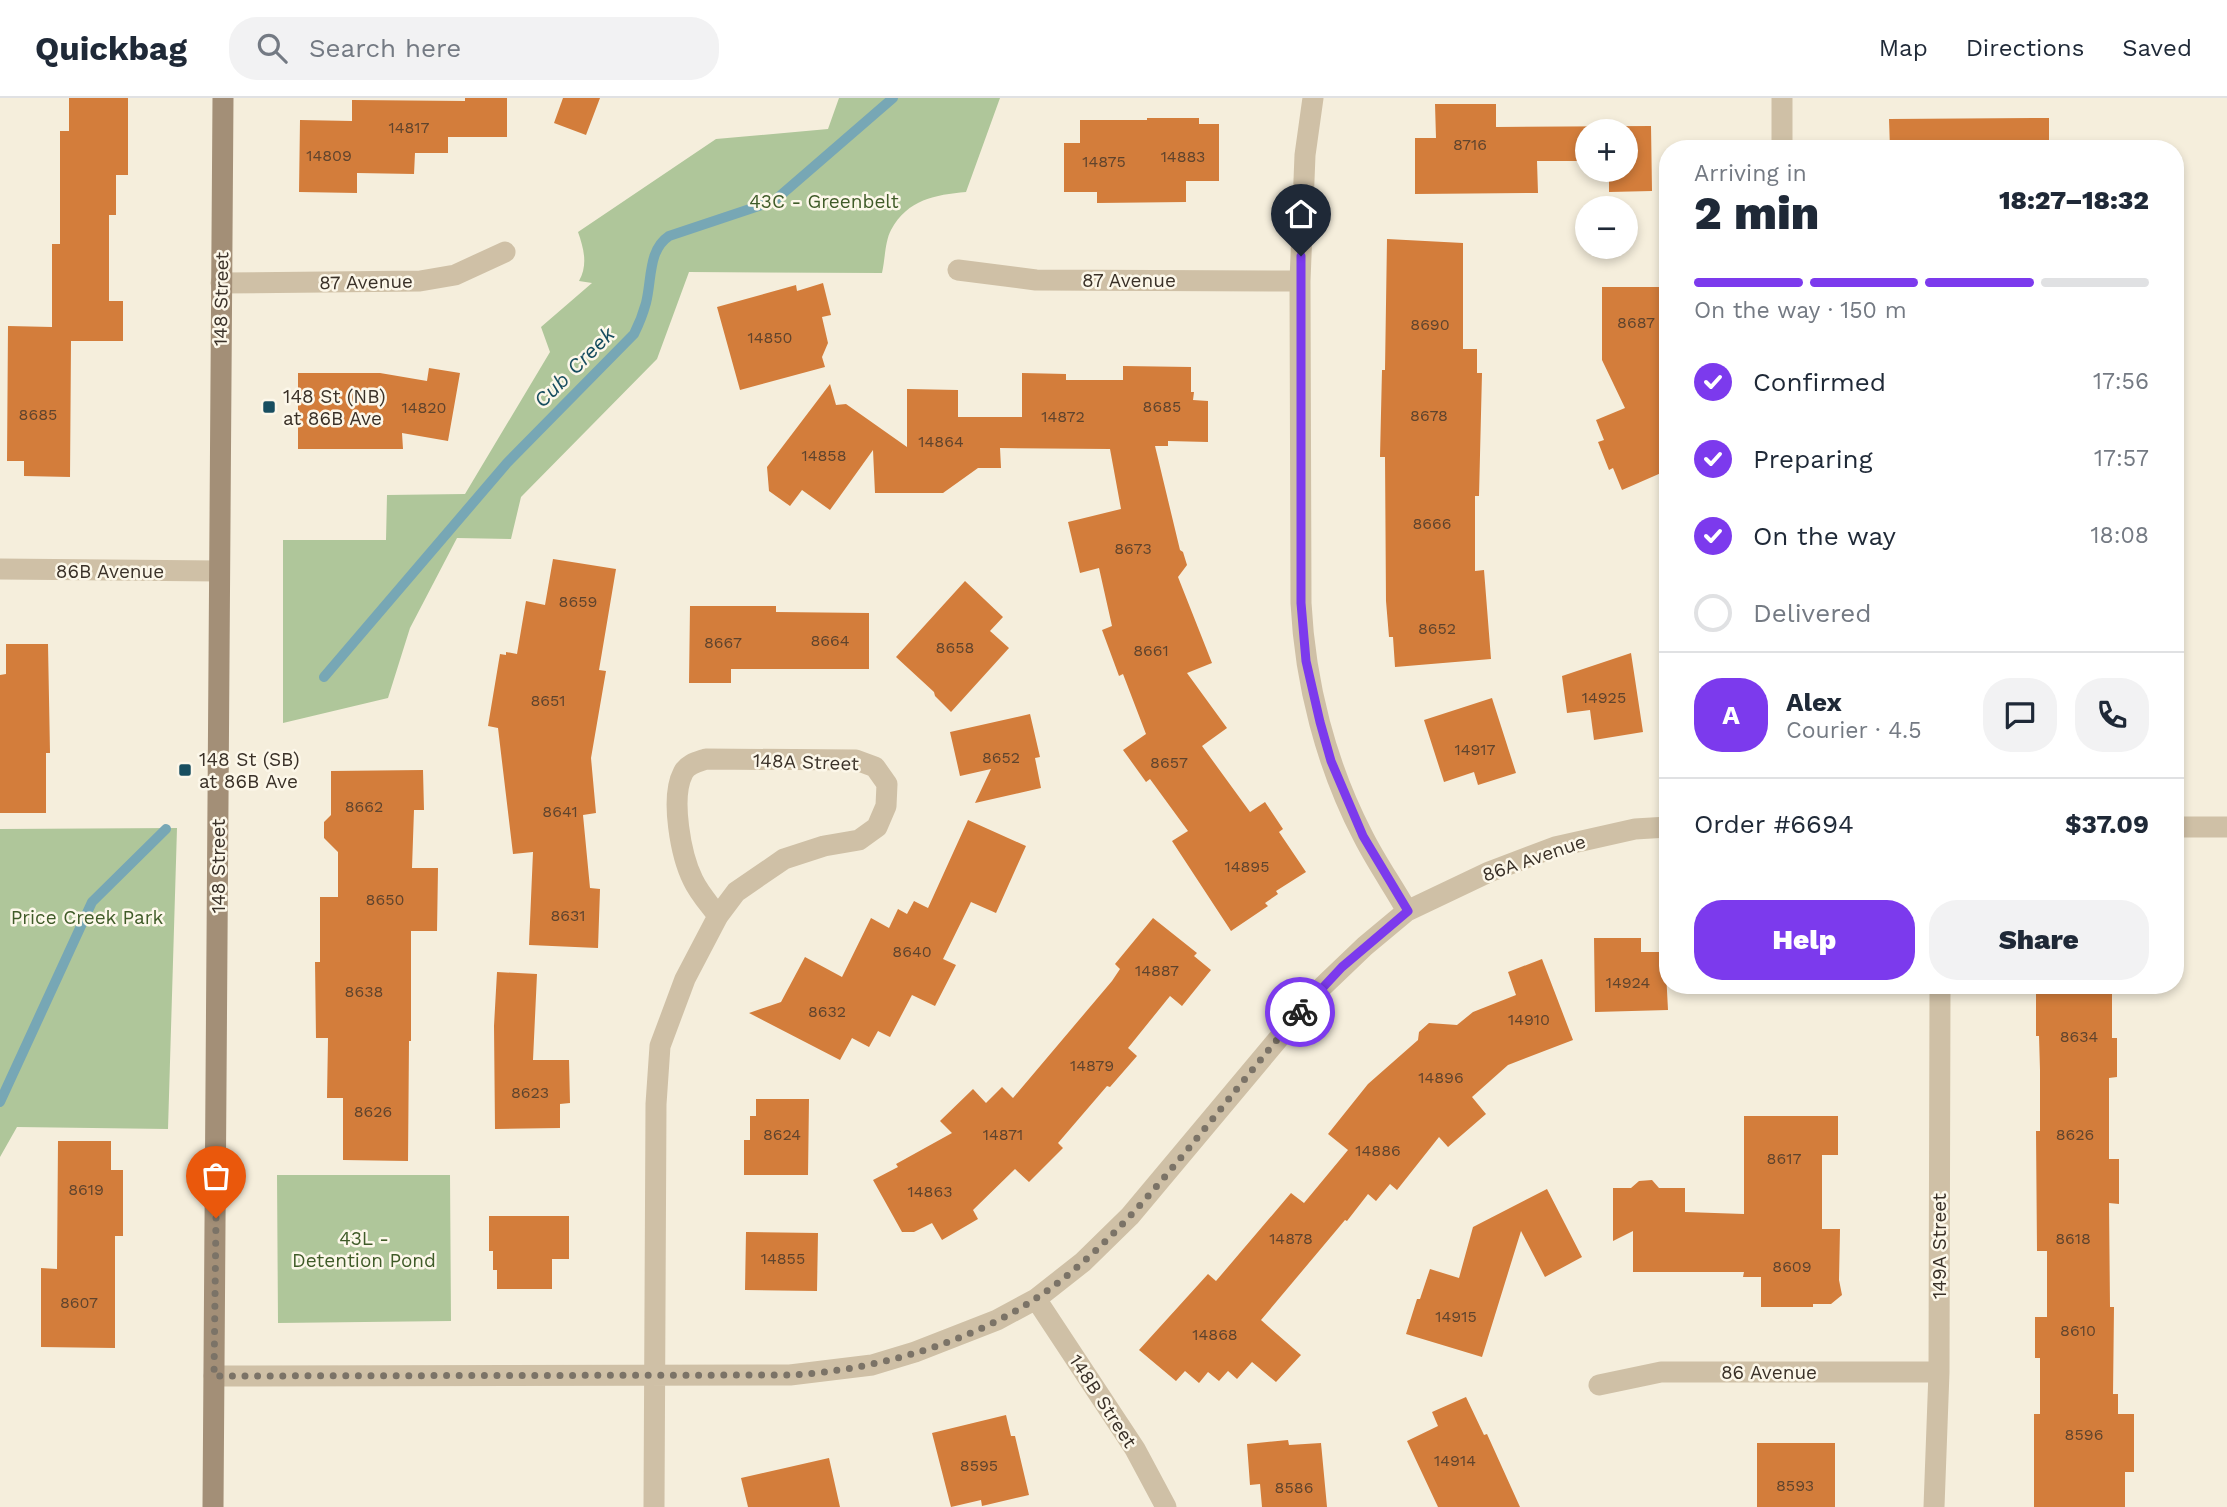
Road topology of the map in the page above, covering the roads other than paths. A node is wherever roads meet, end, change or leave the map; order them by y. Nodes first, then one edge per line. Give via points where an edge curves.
1 (223, 98) edge
2 (1313, 98) edge
3 (1782, 98) edge
4 (1782, 140) edge
5 (505, 252) dead end
6 (958, 270) dead end
7 (1300, 281) junction
8 (221, 283) junction
9 (0, 569) edge
10 (219, 571) junction
11 (2184, 827) edge
12 (2227, 827) edge
13 (1659, 828) edge
14 (1408, 911) junction
15 (718, 916) junction
16 (1940, 994) edge
17 (1035, 1299) junction
18 (1939, 1372) junction
19 (214, 1376) junction
20 (655, 1377) junction
21 (1599, 1385) dead end
22 (214, 1507) edge
23 (654, 1507) edge
24 (1166, 1507) edge
25 (1934, 1507) edge

1 - 8 street, 148 Street
2 - 7 street via 1305,155
3 - 4 street
5 - 8 street, 87 Avenue via 463,272 420,281
6 - 7 street, 87 Avenue via 1036,280
7 - 14 street via 1301,603 1306,661 1331,761 1363,836
8 - 10 street, 148 Street
9 - 10 street, 86B Avenue
10 - 19 street, 148 Street
11 - 12 street
13 - 14 street, 86A Avenue via 1555,847 1516,860
14 - 17 street via 1320,989 1130,1216 1083,1262
15 - 15 street, 148A Street via 736,892 785,859 859,840 877,827 886,806 887,784 875,767 856,761 706,759 683,772 678,796 681,845 694,883
15 - 20 street, 148A Street via 685,979 660,1046
16 - 18 street, 149A Street
17 - 20 street via 956,1338 872,1365 790,1375
17 - 24 street, 148B Street via 1135,1449
18 - 21 street, 86 Avenue via 1661,1371
18 - 25 street, 149A Street
19 - 20 street
19 - 22 street, 148 Street
20 - 23 street, 148A Street

